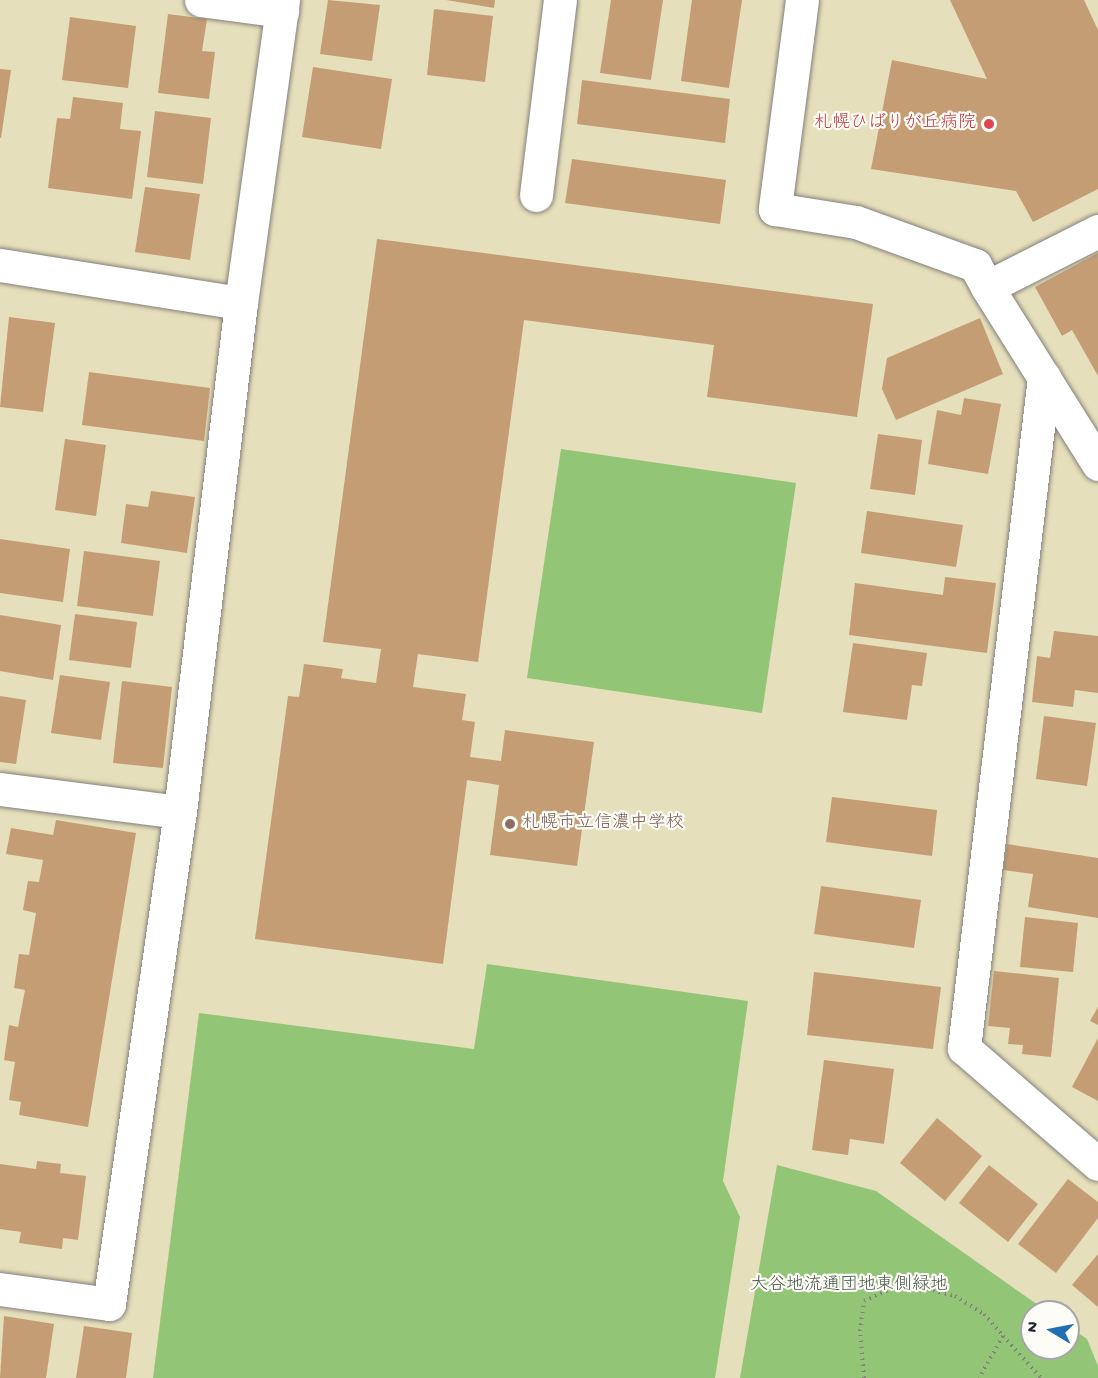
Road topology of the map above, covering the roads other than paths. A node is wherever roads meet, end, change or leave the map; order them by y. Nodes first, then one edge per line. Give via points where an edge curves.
1 (201, 0) edge
2 (560, 0) edge
3 (802, 0) edge
4 (282, 6) edge
5 (536, 195) dead end
6 (1098, 231) edge
7 (0, 265) edge
8 (987, 287) junction
9 (241, 303) junction
10 (1044, 377) junction
11 (1098, 464) edge
12 (0, 789) edge
13 (180, 812) junction
14 (1098, 1164) edge
15 (0, 1289) edge

1 - 4 street
2 - 5 street
3 - 8 street via 775,209 856,222 975,265
4 - 9 street
6 - 8 street
7 - 9 street
8 - 10 street
9 - 13 street
10 - 11 street
10 - 14 street via 964,1048
12 - 13 street
13 - 15 street via 109,1304

